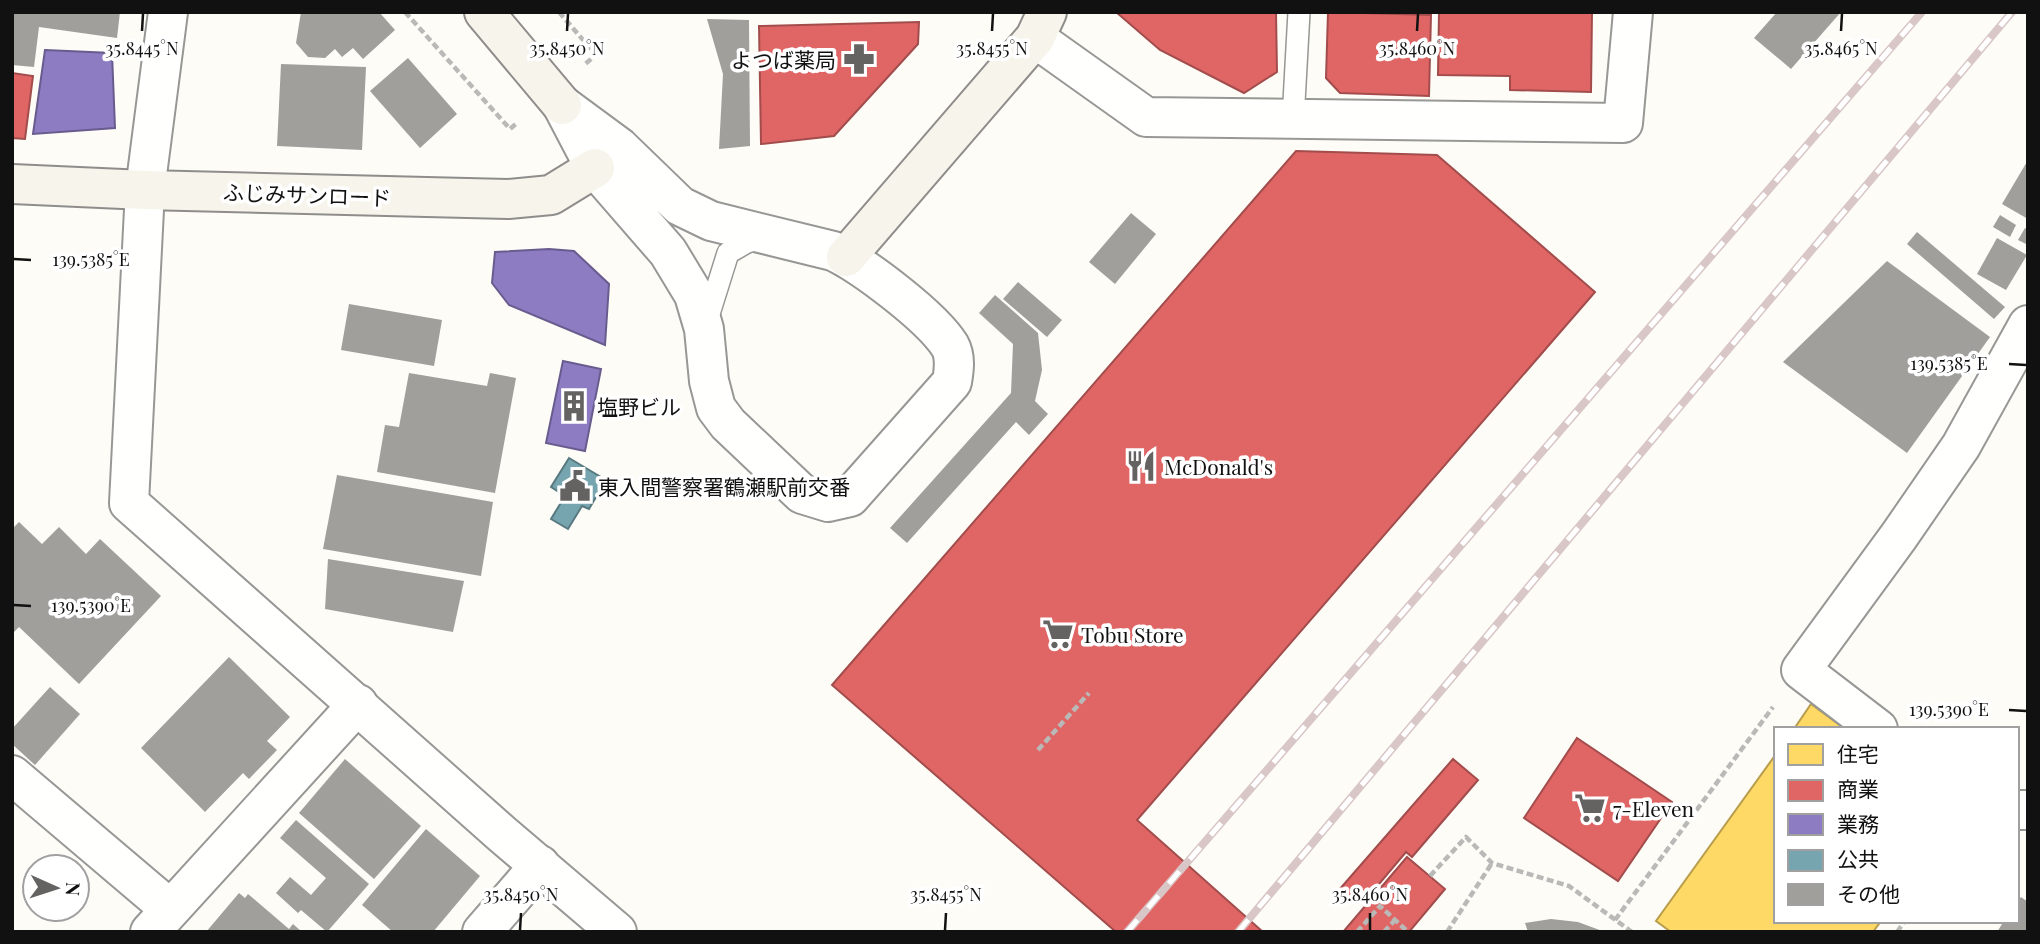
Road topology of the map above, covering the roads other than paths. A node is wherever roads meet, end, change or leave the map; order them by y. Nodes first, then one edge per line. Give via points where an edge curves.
1 (168, 12) edge
2 (484, 12) edge
3 (1299, 12) edge
4 (1633, 12) edge
5 (1041, 25) edge
6 (544, 110) junction
7 (1293, 120) junction
8 (595, 168) junction
9 (12, 184) edge
10 (145, 190) junction
11 (767, 236) junction
12 (846, 257) junction
13 (2028, 325) edge
14 (705, 329) junction
15 (358, 704) junction
16 (1875, 727) edge
17 (12, 775) edge
18 (540, 865) junction
19 (160, 920) edge
20 (482, 932) edge
21 (617, 932) edge

1 - 10 street
2 - 6 street
3 - 7 lane
4 - 7 street via 1623,123
5 - 7 street via 1146,117
5 - 12 street
6 - 8 street
6 - 11 street via 619,147 680,206 711,221
8 - 10 street, ふじみサンロード via 551,195 508,199
8 - 14 street via 668,252 694,295
9 - 10 street, ふじみサンロード
10 - 15 street via 129,503
11 - 12 street
11 - 14 lane via 728,253
12 - 14 street via 924,318 951,347 955,365 952,382 850,497 828,502 802,494 728,424 716,408 709,381
13 - 16 street via 1961,446 1801,670
15 - 18 street
15 - 19 street
17 - 19 street
18 - 20 street
18 - 21 street

